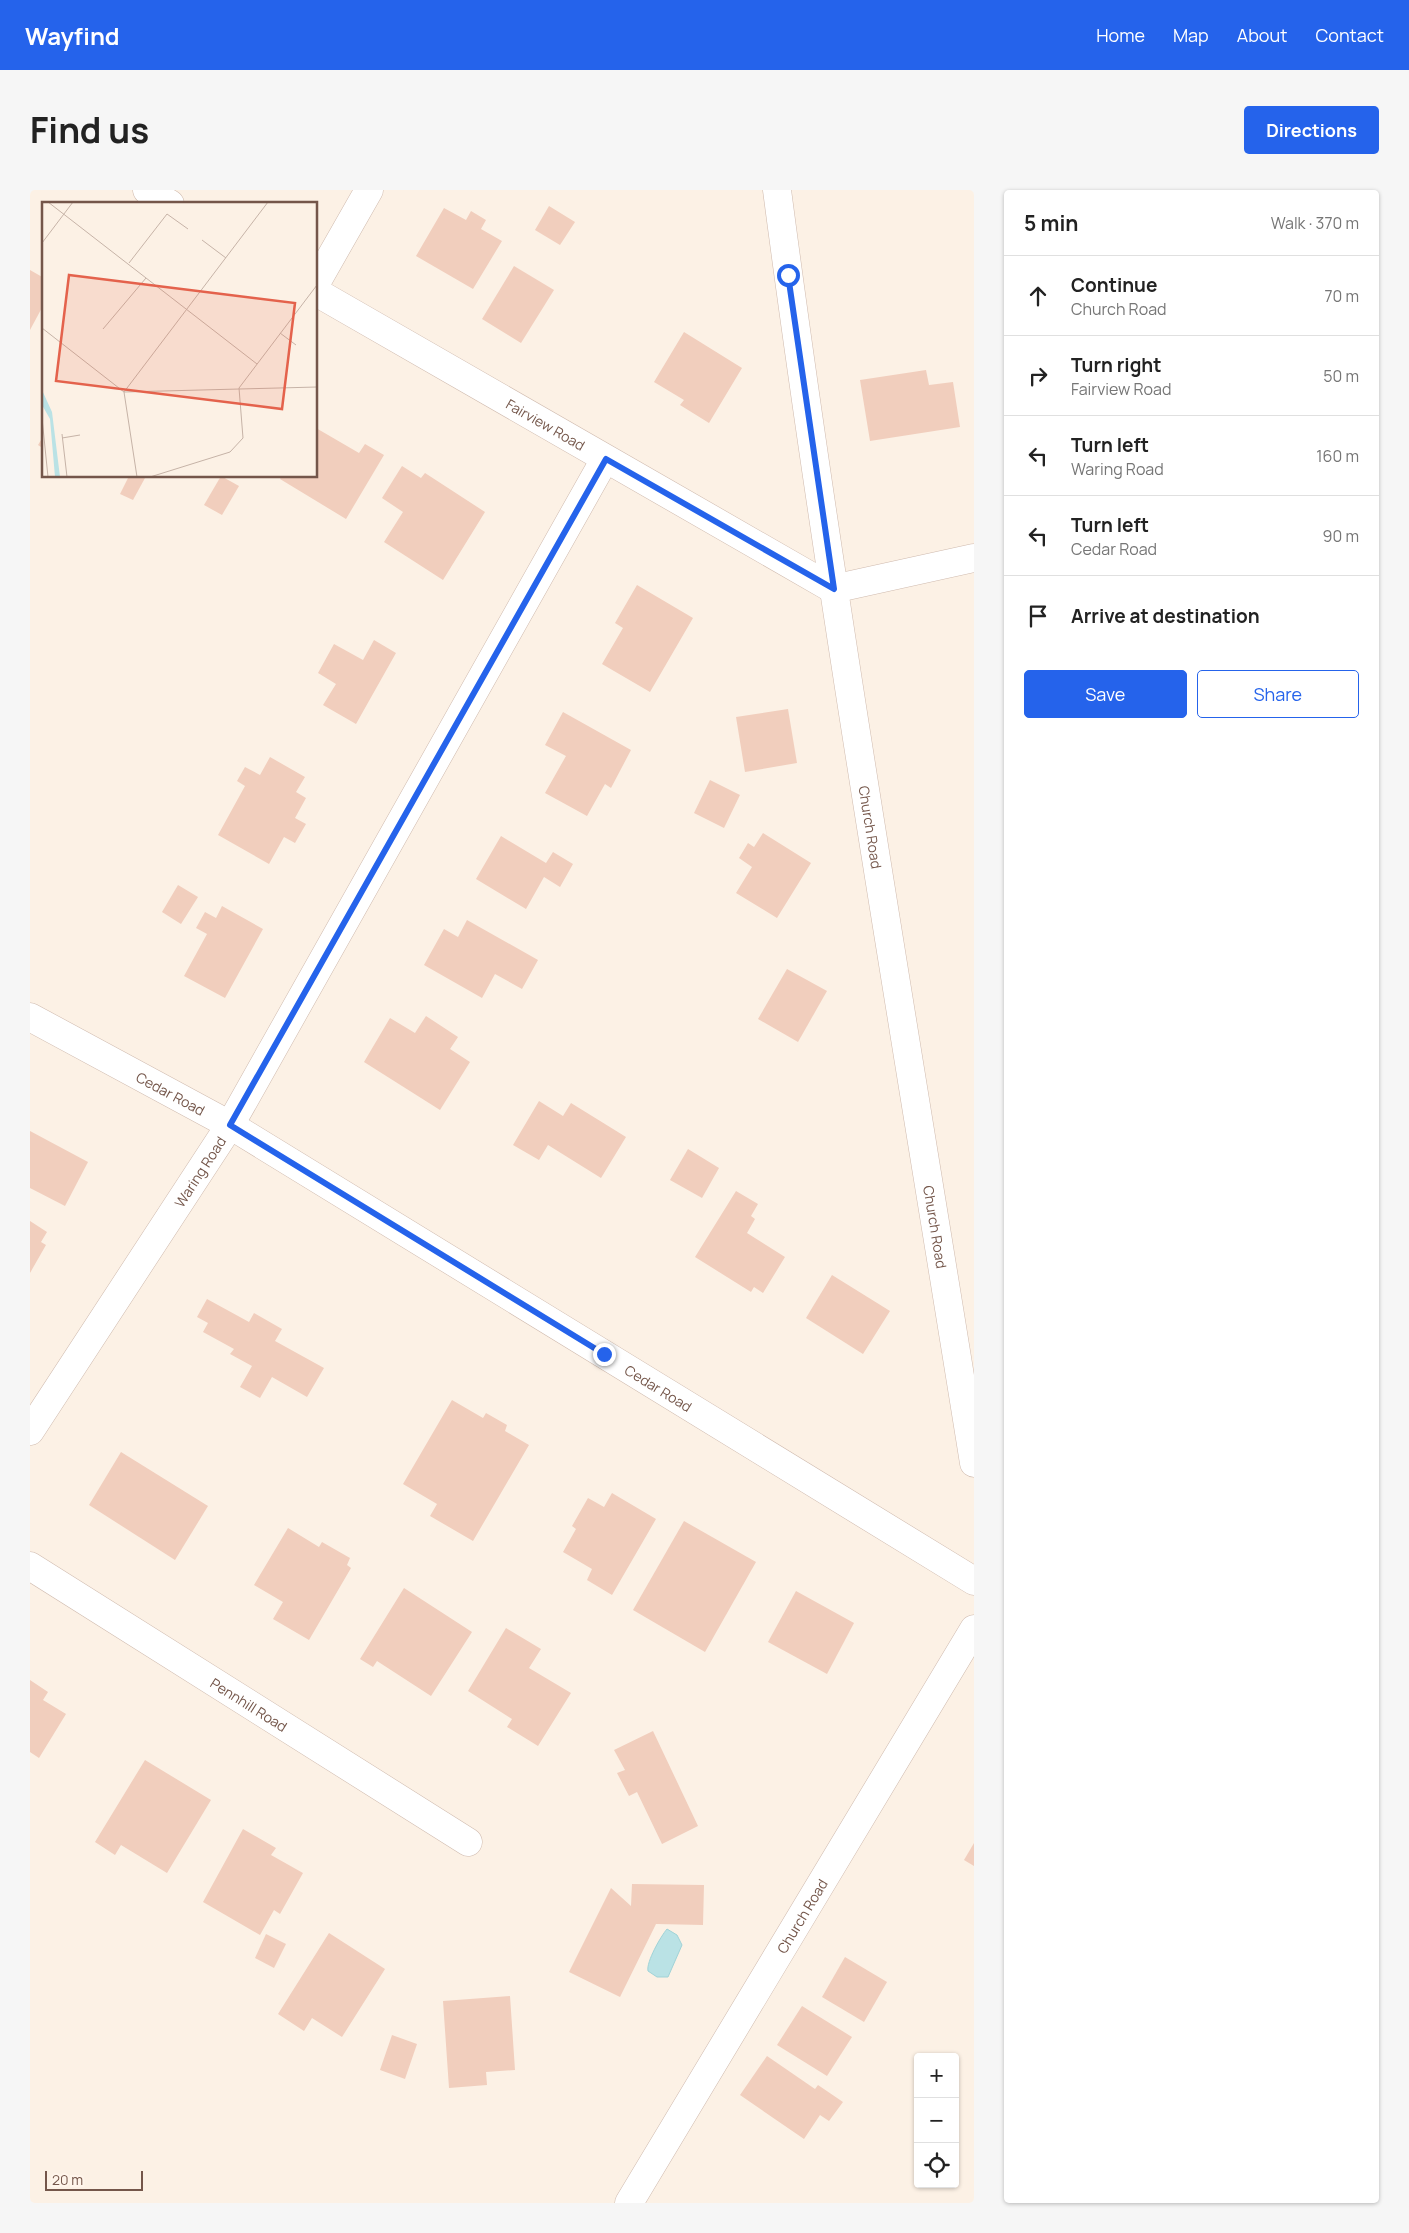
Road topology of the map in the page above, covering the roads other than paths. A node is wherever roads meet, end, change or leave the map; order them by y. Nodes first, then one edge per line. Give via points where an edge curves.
1 (147, 190) edge
2 (369, 190) edge
3 (777, 190) edge
4 (167, 202) edge
5 (318, 279) edge
6 (318, 293) edge
7 (606, 459) junction
8 (974, 558) edge
9 (834, 589) junction
10 (30, 1017) edge
11 (230, 1125) junction
12 (30, 1431) edge
13 (974, 1463) edge
14 (30, 1566) edge
15 (974, 1581) edge
16 (974, 1629) edge
17 (468, 1842) dead end
18 (629, 2203) edge

1 - 4 street
2 - 5 street
3 - 9 street, Church Road via 801,376
6 - 7 street, Fairview Road
7 - 9 street, Fairview Road
7 - 11 street, Waring Road
8 - 9 street
9 - 13 street, Church Road
10 - 11 street, Cedar Road
11 - 12 street, Waring Road
11 - 15 street, Cedar Road
14 - 17 street, Pennhill Road
16 - 18 street, Church Road

